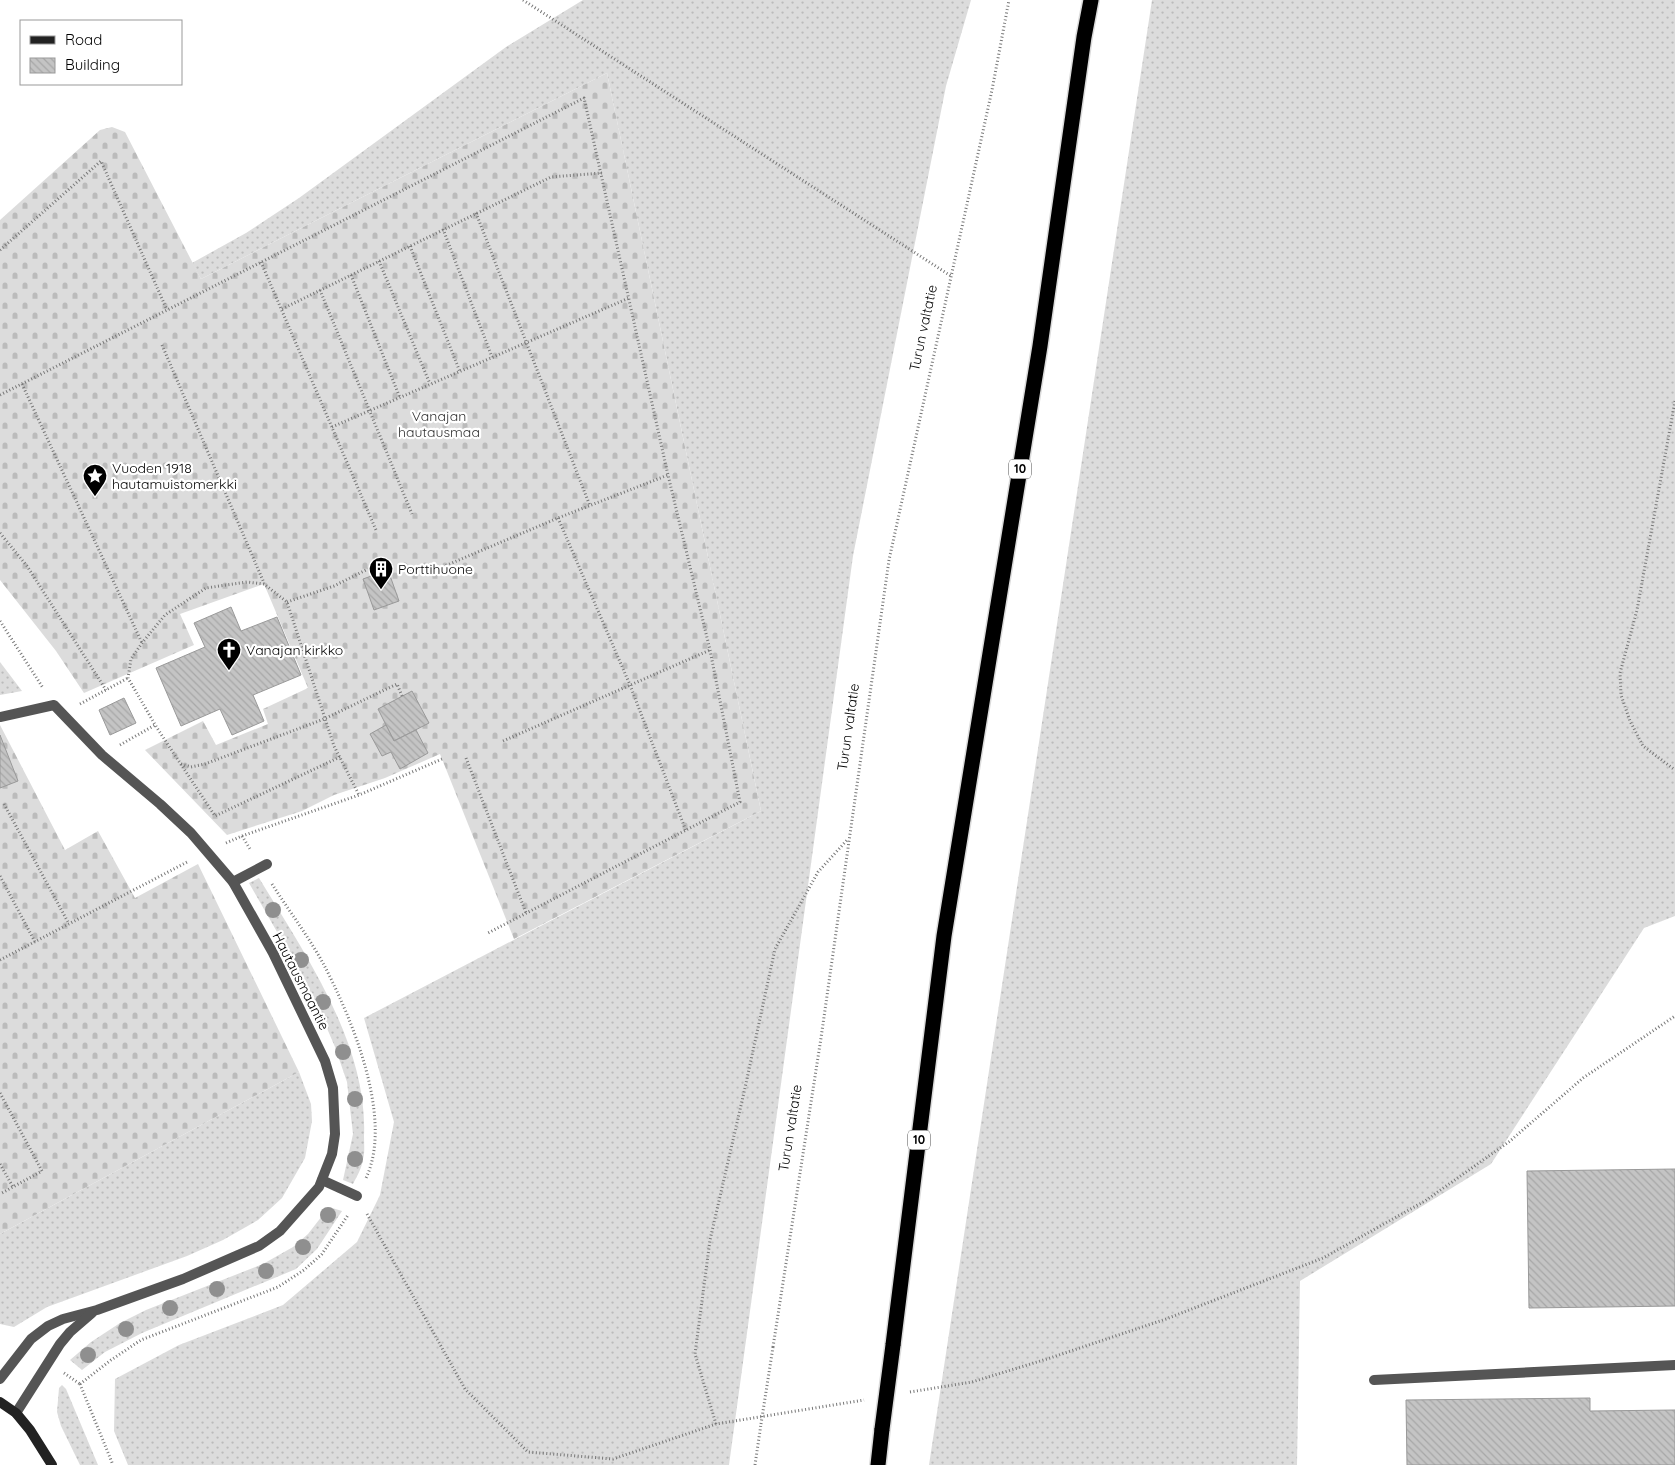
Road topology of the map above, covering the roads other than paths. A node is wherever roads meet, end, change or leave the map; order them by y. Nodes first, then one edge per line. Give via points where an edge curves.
1 (1091, 0) edge
2 (0, 717) edge
3 (264, 866) road end
4 (233, 882) junction
5 (322, 1180) junction
6 (357, 1196) road end
7 (97, 1310) junction
8 (1675, 1365) edge
9 (0, 1379) edge
10 (1374, 1380) dead end
11 (0, 1402) edge
12 (16, 1413) junction
13 (52, 1465) edge
14 (878, 1465) edge

1 - 14 highway, 10, bridge via 1040,346 944,936
2 - 4 street, Hautausmaantie via 54,705 102,755 191,833
3 - 4 street
4 - 5 street, Hautausmaantie via 325,1061 333,1088 335,1134 332,1154
5 - 6 street
5 - 7 street, Hautausmaantie via 285,1226 259,1246 183,1279
7 - 9 street, Hautausmaantie via 48,1326 31,1339
7 - 12 street, Hautausmaantie via 60,1344
8 - 10 street
11 - 12 street
12 - 13 street

